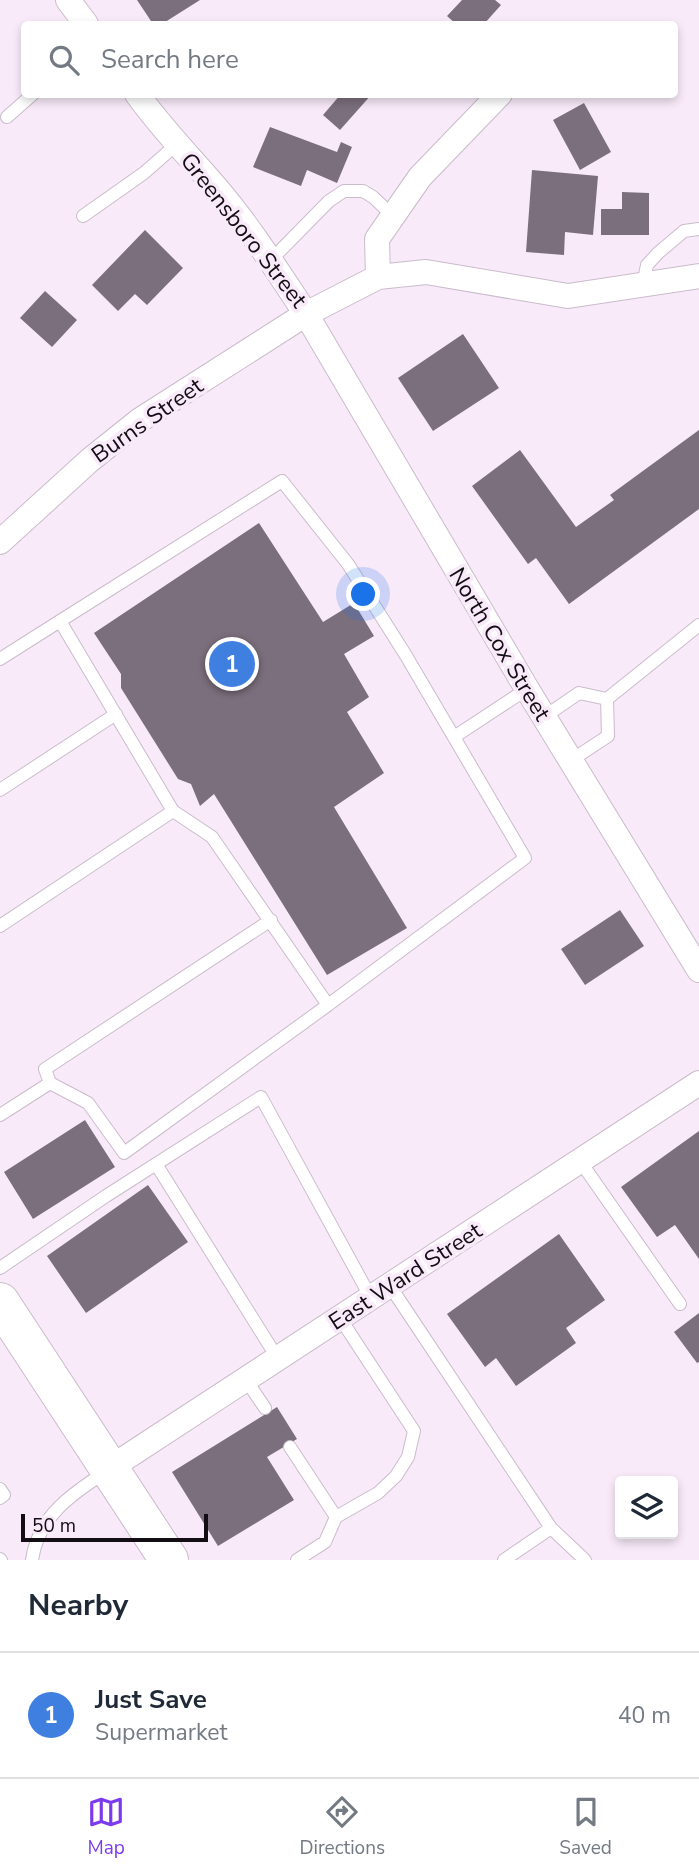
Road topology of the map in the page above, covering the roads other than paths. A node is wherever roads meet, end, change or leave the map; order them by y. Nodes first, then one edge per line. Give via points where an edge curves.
1 (68, 0) edge
2 (84, 21) edge
3 (28, 98) edge
4 (140, 98) edge
5 (496, 98) edge
6 (7, 117) dead end
7 (177, 144) junction
8 (83, 216) dead end
9 (393, 216) junction
10 (699, 229) edge
11 (270, 261) junction
12 (699, 276) edge
13 (378, 277) junction
14 (643, 285) junction
15 (306, 314) junction
16 (0, 542) edge
17 (60, 621) junction
18 (699, 625) edge
19 (0, 659) edge
20 (527, 689) junction
21 (607, 699) junction
22 (116, 715) junction
23 (544, 717) junction
24 (454, 737) junction
25 (570, 761) junction
26 (0, 790) edge
27 (173, 811) junction
28 (271, 920) junction
29 (0, 926) edge
30 (699, 970) edge
31 (328, 1005) junction
32 (50, 1083) junction
33 (699, 1083) edge
34 (0, 1115) edge
35 (580, 1161) junction
36 (156, 1164) junction
37 (0, 1268) edge
38 (380, 1292) junction
39 (680, 1304) dead end
40 (1, 1306) edge
41 (340, 1318) junction
42 (278, 1359) junction
43 (246, 1380) junction
44 (265, 1408) dead end
45 (290, 1447) dead end
46 (110, 1468) junction
47 (0, 1489) edge
48 (0, 1498) edge
49 (336, 1517) junction
50 (551, 1528) junction
51 (33, 1560) edge
52 (170, 1560) edge
53 (297, 1560) edge
54 (504, 1560) edge
55 (585, 1560) edge

1 - 2 street
3 - 6 lane
4 - 7 street, Greensboro Street
5 - 9 street via 420,177
7 - 8 lane
7 - 11 street, Greensboro Street
9 - 11 lane via 363,191 344,191
9 - 13 street via 377,239
10 - 14 lane via 684,231 652,259
11 - 15 street, Greensboro Street
12 - 14 street, Greensboro Street
13 - 14 street, Greensboro Street via 426,272 568,296
13 - 15 street, Greensboro Street
15 - 16 street, Burns Street via 140,420
15 - 20 street, North Cox Street
17 - 19 lane
17 - 22 lane
17 - 24 lane via 282,481 348,564
18 - 21 lane
20 - 23 street, North Cox Street
20 - 24 lane
21 - 23 lane via 579,693
21 - 25 lane via 608,736
22 - 26 lane
22 - 27 lane
23 - 25 street, North Cox Street
24 - 31 lane via 525,858
25 - 30 street, North Cox Street
27 - 28 lane via 212,837
27 - 29 lane
28 - 31 lane
28 - 32 lane via 45,1069
31 - 32 lane via 124,1153 88,1102
32 - 34 lane
33 - 35 street, East Ward Street
35 - 38 street, East Ward Street
35 - 39 lane
36 - 37 lane
36 - 38 lane via 261,1097
36 - 42 lane
38 - 41 street, East Ward Street
38 - 50 lane
40 - 46 main road
41 - 42 street, East Ward Street
41 - 49 lane via 414,1431 408,1457 396,1476 378,1493
42 - 43 street, East Ward Street
43 - 44 lane
43 - 46 street, East Ward Street
45 - 49 lane
46 - 51 lane via 66,1498 34,1545
46 - 52 main road
47 - 48 lane via 4,1495
49 - 53 lane via 326,1542
50 - 54 lane
50 - 55 lane

